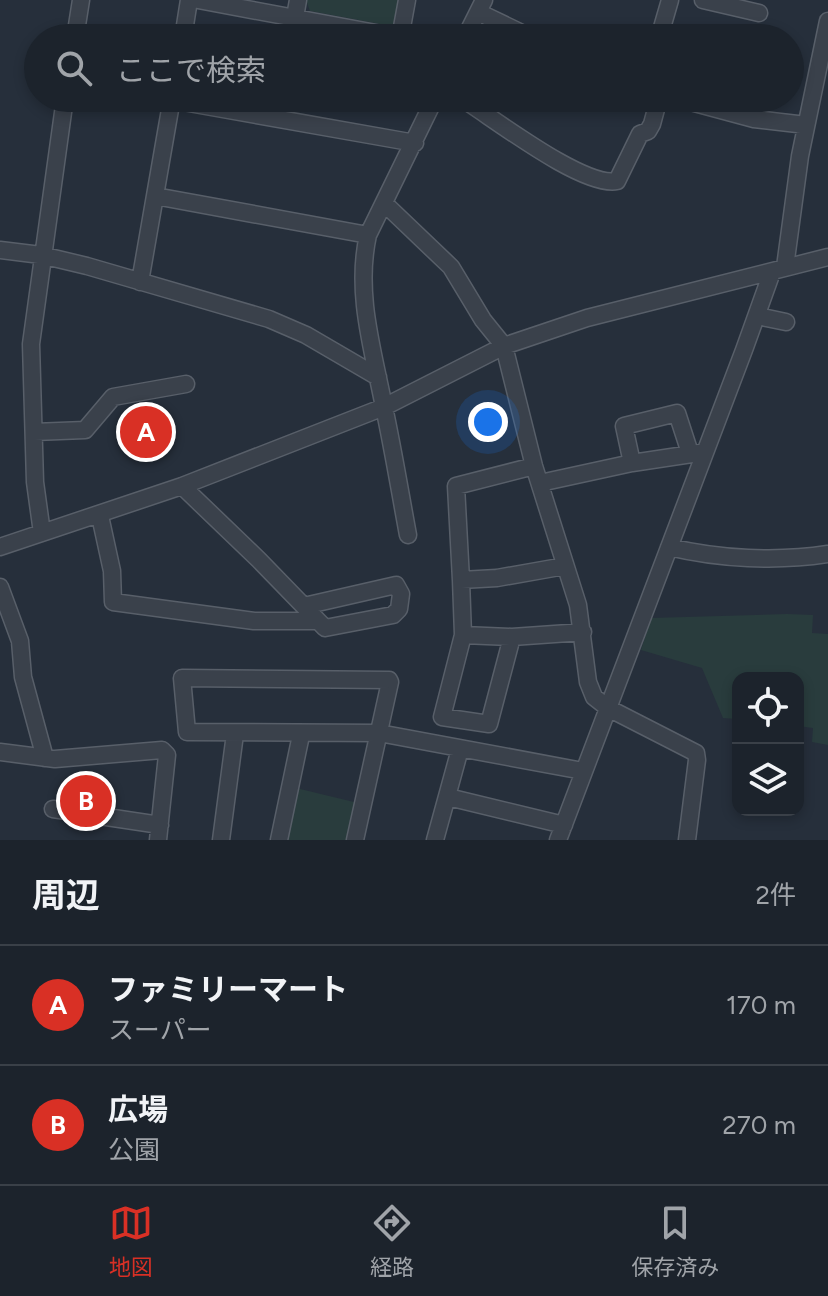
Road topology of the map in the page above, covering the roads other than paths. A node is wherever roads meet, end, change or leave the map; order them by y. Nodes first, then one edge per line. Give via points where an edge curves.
1 (81, 0) edge
2 (189, 0) edge
3 (198, 0) edge
4 (298, 0) edge
5 (407, 0) edge
6 (670, 0) edge
7 (703, 0) edge
8 (481, 6) edge
9 (759, 13) dead end
10 (295, 17) junction
11 (828, 21) edge
12 (77, 24) edge
13 (185, 24) edge
14 (331, 24) edge
15 (404, 24) edge
16 (472, 24) edge
17 (510, 24) edge
18 (663, 24) edge
19 (63, 112) edge
20 (170, 112) edge
21 (244, 112) edge
22 (429, 112) edge
23 (481, 112) edge
24 (655, 112) edge
25 (728, 112) edge
26 (806, 125) junction
27 (415, 143) junction
28 (155, 196) junction
29 (384, 203) junction
30 (368, 235) junction
31 (0, 250) edge
32 (41, 255) junction
33 (828, 257) edge
34 (778, 269) junction
35 (140, 282) junction
36 (757, 316) junction
37 (786, 322) dead end
38 (504, 346) junction
39 (378, 377) junction
40 (186, 384) dead end
41 (384, 407) junction
42 (34, 432) junction
43 (698, 452) junction
44 (632, 463) junction
45 (534, 466) junction
46 (540, 483) junction
47 (182, 486) junction
48 (100, 516) junction
49 (42, 533) junction
50 (408, 535) dead end
51 (0, 547) edge
52 (669, 547) junction
53 (828, 554) edge
54 (565, 566) junction
55 (461, 580) junction
56 (0, 587) edge
57 (304, 606) junction
58 (318, 621) junction
59 (583, 632) junction
60 (463, 635) junction
61 (512, 637) junction
62 (608, 708) junction
63 (379, 733) junction
64 (235, 734) junction
65 (301, 735) junction
66 (460, 749) junction
67 (0, 752) edge
68 (45, 758) junction
69 (583, 771) junction
70 (448, 797) junction
71 (53, 809) dead end
72 (159, 832) edge
73 (561, 832) edge
74 (221, 840) edge
75 (279, 840) edge
76 (355, 840) edge
77 (435, 840) edge
78 (687, 840) edge

1 - 12 street
2 - 13 street
3 - 10 street
4 - 10 street
5 - 15 street
6 - 18 street
7 - 9 street
8 - 16 street
8 - 17 street
10 - 14 street
11 - 26 street
19 - 32 street
20 - 28 street
21 - 27 street
22 - 27 street
23 - 24 street via 518,138 610,182 617,181
25 - 26 street
26 - 34 street
27 - 29 street
28 - 30 street
28 - 35 street
29 - 30 street
29 - 38 street via 451,267
30 - 39 street via 361,283
31 - 32 street
32 - 35 street
32 - 42 street via 31,344
33 - 34 street
34 - 36 street
34 - 38 street via 587,318
35 - 39 street via 269,319
36 - 37 street
36 - 43 street
38 - 41 street
38 - 45 street
39 - 41 street
40 - 42 street via 113,397 85,430
41 - 47 street
41 - 50 street
42 - 49 street
43 - 44 street
43 - 44 street via 677,413 625,424
43 - 52 street
44 - 46 street
45 - 46 street
45 - 55 street via 456,486
46 - 54 street
47 - 48 street
47 - 57 street
48 - 49 street
48 - 58 street via 113,602 254,621
49 - 51 street
52 - 53 street via 724,556
52 - 62 street
54 - 55 street
54 - 59 street
55 - 60 street
56 - 68 street via 20,641 23,677
57 - 58 street
57 - 58 street via 398,586 399,609 393,615 325,628
59 - 61 street
59 - 62 street via 588,682 594,697
60 - 61 street
60 - 61 street via 442,717 489,724
62 - 69 street
62 - 78 street via 696,753
63 - 64 street via 389,680 182,678 187,732
63 - 65 street
63 - 66 street
63 - 76 street
64 - 65 street
64 - 74 street
65 - 75 street
66 - 69 street
66 - 70 street
67 - 68 street
68 - 72 street via 162,750 167,755
69 - 73 street
70 - 73 street
70 - 77 street
71 - 72 street

